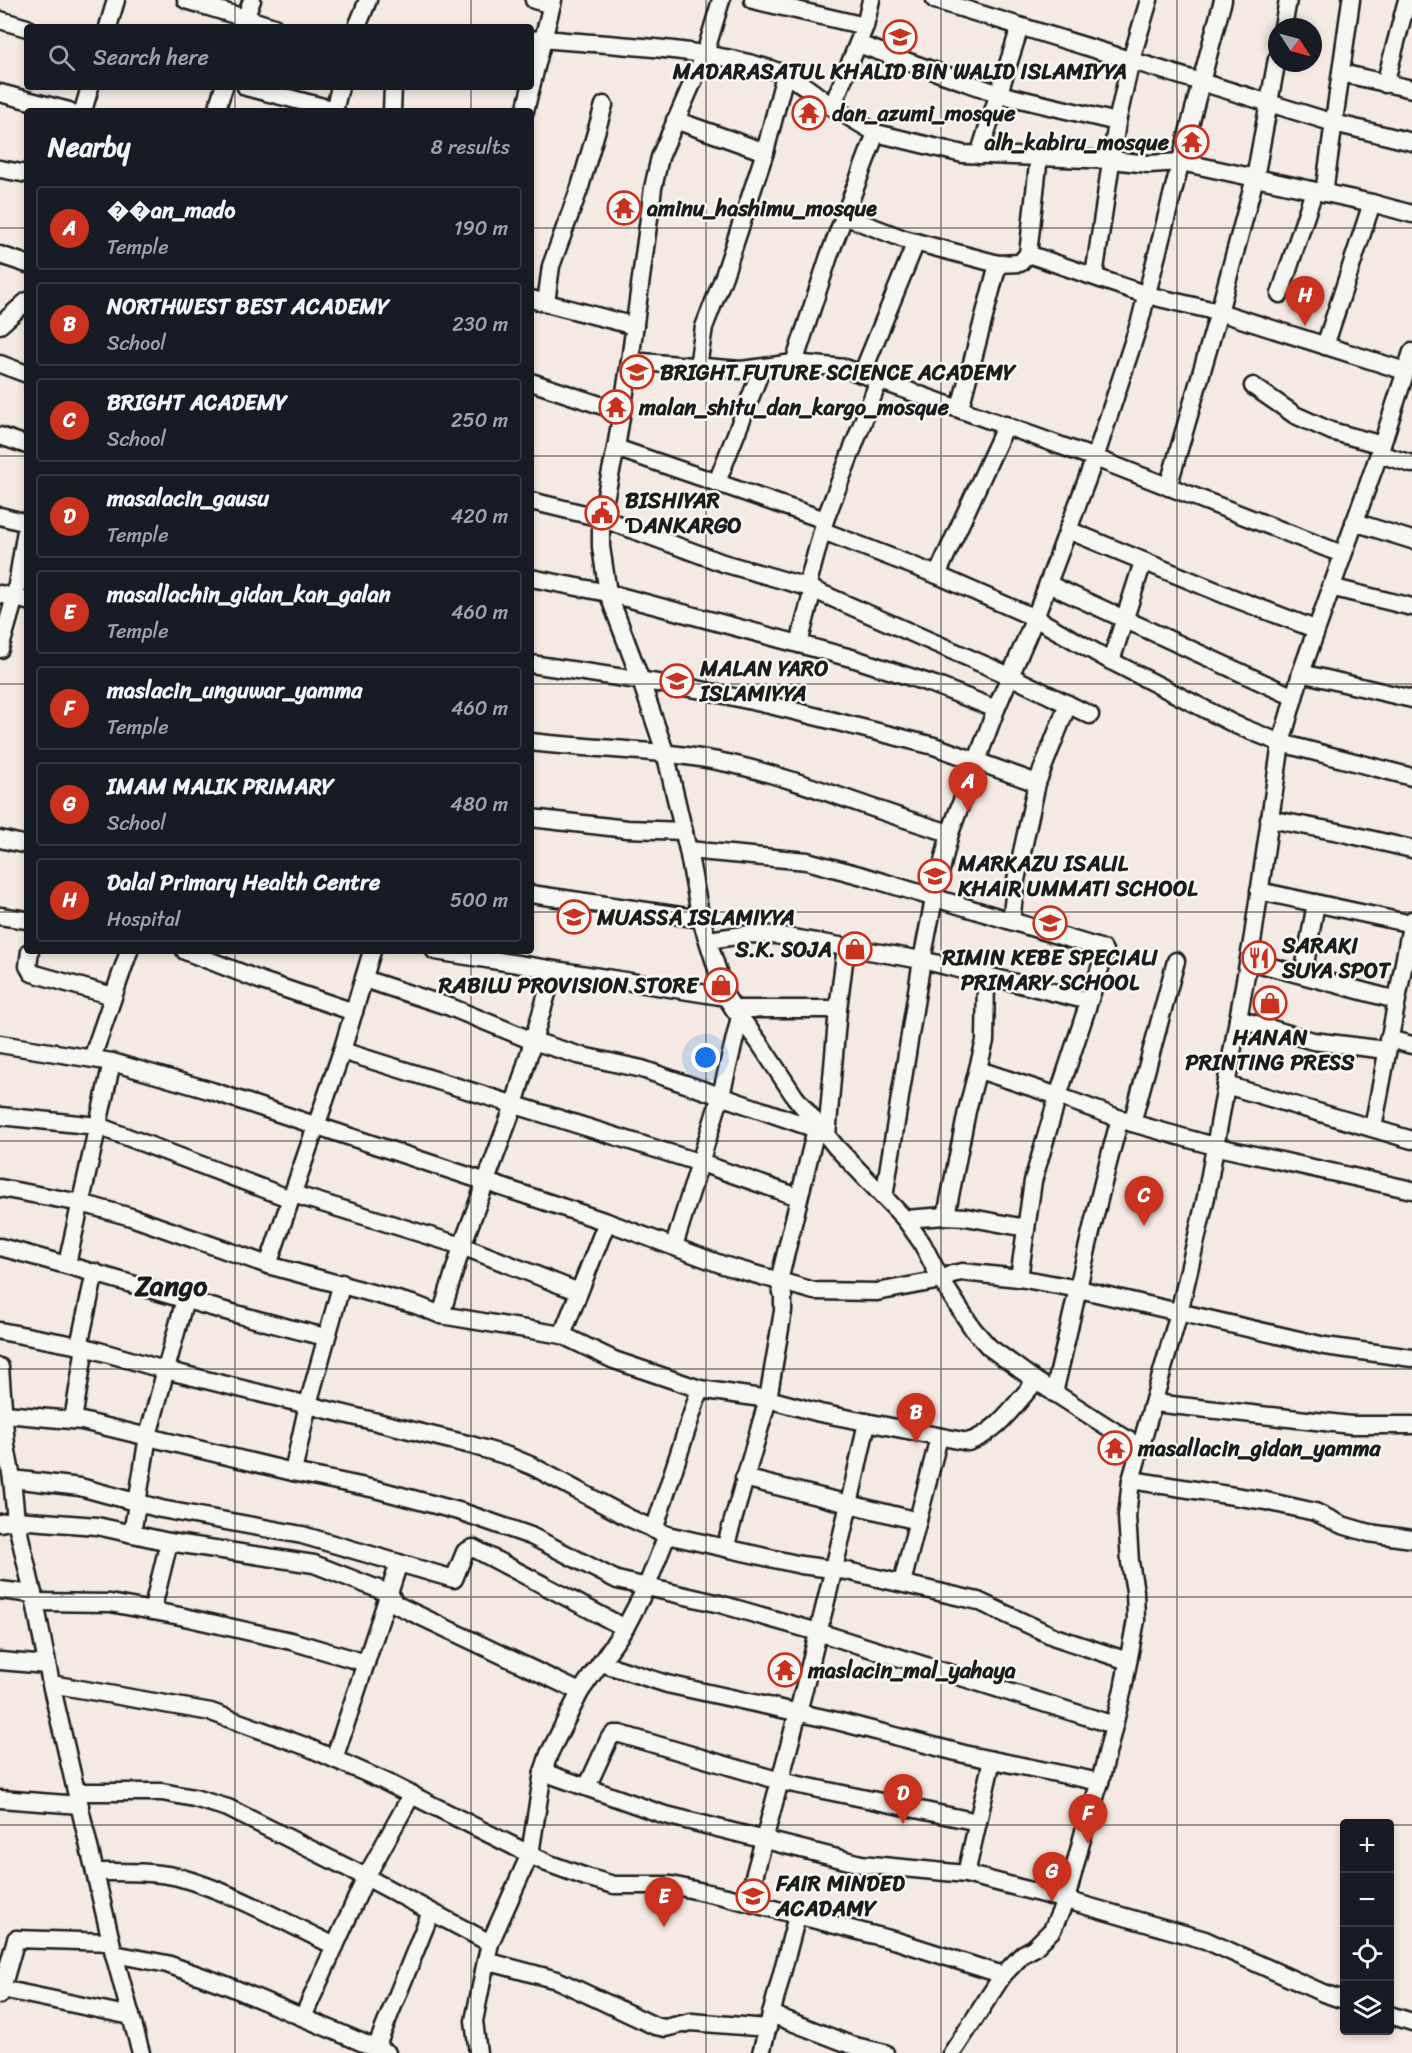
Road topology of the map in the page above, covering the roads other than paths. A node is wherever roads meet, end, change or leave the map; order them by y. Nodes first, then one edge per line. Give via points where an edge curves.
1 (116, 0) edge
2 (186, 0) edge
3 (252, 0) edge
4 (368, 0) edge
5 (534, 0) edge
6 (721, 0) edge
7 (753, 0) edge
8 (871, 0) edge
9 (935, 0) edge
10 (1149, 0) edge
11 (1224, 0) edge
12 (1288, 0) edge
13 (1351, 0) edge
14 (1407, 0) edge
15 (552, 3) edge
16 (1285, 18) edge
17 (0, 20) edge
18 (244, 22) edge
19 (109, 24) edge
20 (358, 24) edge
21 (865, 26) junction
22 (24, 27) edge
23 (1020, 27) junction
24 (537, 39) edge
25 (858, 45) junction
26 (705, 54) junction
27 (1131, 60) junction
28 (534, 63) edge
29 (1275, 72) edge
30 (1341, 73) junction
31 (785, 75) junction
32 (1200, 82) junction
33 (1385, 84) junction
34 (89, 90) edge
35 (223, 90) edge
36 (257, 90) edge
37 (339, 90) edge
38 (393, 90) edge
39 (530, 90) edge
40 (1412, 90) edge
41 (0, 93) edge
42 (999, 94) junction
43 (1269, 102) junction
44 (604, 105) dead end
45 (832, 107) junction
46 (58, 108) edge
47 (84, 108) edge
48 (217, 108) edge
49 (326, 108) edge
50 (335, 108) edge
51 (392, 108) edge
52 (526, 108) edge
53 (675, 120) junction
54 (1117, 122) junction
55 (1334, 123) junction
56 (876, 133) junction
57 (1412, 142) edge
58 (765, 152) junction
59 (979, 155) junction
60 (1039, 156) junction
61 (1111, 160) junction
62 (1181, 162) junction
63 (0, 169) edge
64 (24, 173) edge
65 (1255, 178) junction
66 (1319, 192) junction
67 (1372, 203) junction
68 (1412, 214) edge
69 (844, 216) junction
70 (916, 242) junction
71 (1028, 254) junction
72 (0, 255) edge
73 (24, 263) edge
74 (998, 264) junction
75 (1094, 276) junction
76 (1280, 294) dead end
77 (1147, 296) junction
78 (539, 301) edge
79 (24, 304) edge
80 (1219, 312) junction
81 (0, 324) edge
82 (635, 326) junction
83 (1326, 345) junction
84 (1410, 359) edge
85 (630, 361) junction
86 (794, 363) junction
87 (0, 364) edge
88 (698, 366) junction
89 (762, 368) junction
90 (24, 373) edge
91 (862, 374) junction
92 (879, 380) junction
93 (534, 383) edge
94 (1253, 386) dead end
95 (960, 408) junction
96 (621, 412) junction
97 (1006, 425) junction
98 (0, 436) edge
99 (24, 444) edge
100 (615, 448) junction
101 (1380, 450) junction
102 (1095, 458) junction
103 (1412, 464) edge
104 (717, 482) junction
105 (1168, 487) junction
106 (534, 502) edge
107 (0, 516) edge
108 (601, 518) junction
109 (24, 522) edge
110 (1354, 522) junction
111 (824, 525) junction
112 (1068, 530) junction
113 (24, 540) edge
114 (1412, 540) edge
115 (1342, 554) junction
116 (1143, 562) junction
117 (937, 575) junction
118 (534, 579) edge
119 (1048, 584) junction
120 (1330, 587) junction
121 (810, 588) junction
122 (608, 593) junction
123 (14, 597) edge
124 (1412, 607) edge
125 (1035, 618) junction
126 (1125, 621) junction
127 (1315, 629) junction
128 (799, 644) junction
129 (0, 649) edge
130 (1111, 661) junction
131 (534, 664) edge
132 (1301, 673) junction
133 (1010, 676) junction
134 (642, 681) junction
135 (1294, 697) junction
136 (1412, 699) edge
137 (1068, 704) junction
138 (996, 709) junction
139 (1090, 715) dead end
140 (534, 742) edge
141 (1281, 743) junction
142 (665, 752) junction
143 (976, 762) junction
144 (1412, 777) edge
145 (1037, 783) junction
146 (534, 818) edge
147 (1269, 819) junction
148 (684, 831) junction
149 (951, 833) junction
150 (0, 839) edge
151 (24, 844) edge
152 (1412, 849) edge
153 (688, 850) junction
154 (1259, 891) junction
155 (534, 894) edge
156 (934, 899) junction
157 (1316, 903) junction
158 (0, 916) edge
159 (700, 919) junction
160 (24, 920) edge
161 (1011, 921) junction
162 (1412, 922) edge
163 (708, 940) junction
164 (846, 947) junction
165 (30, 954) edge
166 (128, 954) edge
167 (193, 954) edge
168 (371, 954) edge
169 (462, 954) edge
170 (922, 960) junction
171 (1176, 961) dead end
172 (1249, 961) junction
173 (554, 970) junction
174 (1303, 975) junction
175 (1407, 975) edge
176 (986, 976) junction
177 (364, 979) junction
178 (113, 996) junction
179 (1396, 1000) junction
180 (1089, 1001) junction
181 (733, 1007) junction
182 (838, 1009) junction
183 (354, 1012) junction
184 (1238, 1019) junction
185 (533, 1041) junction
186 (0, 1044) edge
187 (1387, 1045) junction
188 (1412, 1045) edge
189 (342, 1051) junction
190 (92, 1058) junction
191 (112, 1062) junction
192 (979, 1070) junction
193 (1226, 1085) junction
194 (721, 1095) junction
195 (1058, 1096) junction
196 (514, 1105) junction
197 (0, 1116) edge
198 (1126, 1121) junction
199 (98, 1126) junction
200 (316, 1126) junction
201 (1373, 1128) junction
202 (820, 1130) junction
203 (1412, 1140) edge
204 (1214, 1146) junction
205 (701, 1162) junction
206 (487, 1181) junction
207 (0, 1188) edge
208 (1412, 1190) edge
209 (292, 1197) junction
210 (798, 1197) junction
211 (885, 1197) junction
212 (81, 1203) junction
213 (946, 1216) junction
214 (905, 1219) junction
215 (607, 1222) junction
216 (1026, 1228) junction
217 (462, 1246) junction
218 (674, 1246) junction
219 (0, 1247) edge
220 (67, 1264) junction
221 (268, 1264) junction
222 (95, 1272) junction
223 (1019, 1278) junction
224 (941, 1280) junction
225 (779, 1281) junction
226 (342, 1284) junction
227 (1079, 1289) junction
228 (579, 1292) junction
229 (185, 1299) junction
230 (1179, 1313) junction
231 (441, 1315) junction
232 (0, 1331) edge
233 (562, 1335) junction
234 (326, 1336) junction
235 (82, 1347) junction
236 (1412, 1358) edge
237 (0, 1368) edge
238 (165, 1370) junction
239 (1036, 1381) junction
240 (700, 1389) junction
241 (1054, 1392) junction
242 (768, 1399) junction
243 (1154, 1403) junction
244 (308, 1404) junction
245 (5, 1414) junction
246 (73, 1420) junction
247 (867, 1422) junction
248 (1412, 1425) edge
249 (148, 1436) junction
250 (939, 1437) junction
251 (3, 1445) edge
252 (1139, 1447) junction
253 (293, 1472) junction
254 (744, 1478) junction
255 (12, 1479) junction
256 (1131, 1480) junction
257 (138, 1501) junction
258 (849, 1504) junction
259 (918, 1521) junction
260 (8, 1522) edge
261 (660, 1532) junction
262 (132, 1534) junction
263 (1412, 1539) edge
264 (169, 1542) junction
265 (725, 1548) junction
266 (399, 1563) junction
267 (832, 1569) junction
268 (902, 1583) junction
269 (646, 1588) junction
270 (0, 1590) edge
271 (390, 1594) junction
272 (34, 1598) junction
273 (152, 1611) junction
274 (625, 1628) junction
275 (818, 1632) junction
276 (0, 1661) edge
277 (1128, 1661) junction
278 (366, 1663) junction
279 (602, 1663) junction
280 (47, 1665) junction
281 (51, 1684) junction
282 (580, 1692) junction
283 (799, 1713) junction
284 (1114, 1725) junction
285 (334, 1759) junction
286 (992, 1760) junction
287 (543, 1772) junction
288 (780, 1781) junction
289 (1100, 1782) junction
290 (586, 1787) junction
291 (412, 1794) junction
292 (78, 1798) junction
293 (0, 1799) edge
294 (978, 1822) junction
295 (764, 1838) junction
296 (530, 1854) junction
297 (95, 1872) junction
298 (966, 1874) junction
299 (366, 1877) junction
300 (1066, 1900) junction
301 (747, 1902) junction
302 (431, 1912) junction
303 (797, 1916) junction
304 (490, 1943) junction
305 (335, 1946) junction
306 (113, 1948) junction
307 (4, 1960) edge
308 (486, 1961) junction
309 (1003, 1975) junction
310 (1, 1992) edge
311 (1340, 1999) edge
312 (131, 2016) junction
313 (303, 2016) junction
314 (1394, 2017) edge
315 (770, 2021) junction
316 (1412, 2022) edge
317 (381, 2050) edge
318 (141, 2053) edge
319 (478, 2053) edge
320 (761, 2053) edge
321 (885, 2053) edge
322 (952, 2053) edge

1 - 19 street
2 - 18 street
3 - 18 street
4 - 20 street
5 - 15 street
6 - 26 street
7 - 21 street
8 - 21 street
9 - 23 street
10 - 27 street
11 - 32 street
12 - 16 street
13 - 30 street
14 - 33 street
15 - 24 street
17 - 22 street
21 - 25 street
23 - 27 street
23 - 42 street
24 - 26 street
24 - 28 street
25 - 42 street
25 - 45 street
26 - 31 street
26 - 53 street
27 - 32 street
27 - 54 street
29 - 43 street
30 - 33 street
30 - 55 street
31 - 45 street
31 - 58 street
32 - 43 street
32 - 62 street
33 - 40 street
34 - 47 street
35 - 48 street
36 - 49 street
37 - 50 street
38 - 51 street
39 - 52 street
41 - 46 street
42 - 54 street
42 - 59 street
43 - 55 street
43 - 65 street
44 - 78 street
45 - 56 street
53 - 58 street
53 - 82 street via 653,188
54 - 61 street
55 - 57 street
55 - 66 street
56 - 59 street
56 - 69 street
58 - 88 street via 724,276 710,306
59 - 60 street
60 - 61 street
60 - 71 street
61 - 62 street
61 - 75 street
62 - 65 street
62 - 77 street
63 - 64 street
65 - 66 street
65 - 80 street
66 - 67 street
66 - 76 street
67 - 68 street
67 - 83 street
69 - 70 street
69 - 86 street
70 - 74 street
70 - 91 street
71 - 74 street via 1020,262
71 - 75 street
72 - 73 street
74 - 95 street
75 - 77 street
77 - 80 street
77 - 102 street
78 - 82 street
79 - 81 street
80 - 83 street
80 - 105 street
82 - 85 street
83 - 84 street
84 - 101 street
85 - 88 street
85 - 96 street
86 - 89 street
86 - 91 street via 845,368
87 - 90 street
88 - 89 street
89 - 104 street
91 - 92 street
92 - 95 street
92 - 111 street
93 - 96 street
94 - 101 street via 1295,415
95 - 97 street
96 - 100 street
97 - 102 street
97 - 117 street
98 - 99 street
100 - 104 street
100 - 108 street
101 - 103 street
101 - 110 street
102 - 105 street
102 - 112 street
104 - 111 street
105 - 115 street
106 - 108 street
107 - 109 street
108 - 121 street via 723,563
108 - 122 street
110 - 114 street
110 - 115 street
111 - 117 street
111 - 121 street
112 - 116 street
112 - 119 street
113 - 123 street
115 - 120 street
116 - 126 street
116 - 127 street
117 - 125 street
118 - 122 street
119 - 125 street
119 - 126 street
120 - 124 street
120 - 127 street
121 - 128 street
121 - 133 street
122 - 128 street
122 - 134 street
123 - 129 street
125 - 130 street
125 - 133 street
126 - 130 street
126 - 135 street
127 - 132 street
128 - 138 street via 935,685
130 - 141 street via 1236,726
131 - 134 street
132 - 135 street
132 - 136 street
133 - 137 street
133 - 138 street
134 - 142 street
134 - 143 street via 697,689 824,718 934,746
135 - 141 street
137 - 139 street
137 - 145 street
138 - 143 street
140 - 142 street
141 - 144 street
141 - 147 street
142 - 148 street
142 - 149 street via 731,764 795,782
143 - 145 street
143 - 149 street
145 - 161 street
146 - 148 street
147 - 152 street
147 - 154 street
148 - 153 street
149 - 156 street
150 - 151 street
153 - 156 street via 807,861
153 - 159 street
154 - 157 street
154 - 172 street
155 - 159 street
156 - 161 street
156 - 170 street
157 - 162 street
157 - 174 street
158 - 160 street
159 - 163 street
161 - 180 street via 1103,949
162 - 175 street
163 - 164 street via 775,935
163 - 181 street
164 - 170 street
164 - 182 street
165 - 178 street via 28,966 32,973
166 - 178 street
167 - 183 street
168 - 177 street
169 - 173 street
170 - 176 street
170 - 211 street
171 - 198 street
172 - 174 street
172 - 184 street
173 - 181 street
173 - 185 street
174 - 179 street
175 - 179 street
176 - 180 street
176 - 192 street via 986,1025
177 - 183 street
177 - 185 street
178 - 190 street
179 - 187 street
180 - 195 street
181 - 182 street
181 - 194 street
181 - 202 street
182 - 202 street
183 - 189 street
184 - 187 street via 1312,1041
184 - 193 street
185 - 194 street via 642,1069
185 - 196 street
186 - 190 street
187 - 188 street
187 - 201 street
189 - 196 street
189 - 200 street
190 - 191 street
191 - 199 street
191 - 200 street
192 - 195 street
192 - 213 street
193 - 201 street
193 - 204 street
194 - 202 street
194 - 205 street
195 - 198 street
195 - 216 street via 1033,1181
196 - 205 street
196 - 206 street
197 - 199 street
198 - 204 street
198 - 227 street via 1102,1181
199 - 209 street
199 - 212 street
200 - 206 street
200 - 209 street
201 - 203 street
202 - 210 street
202 - 211 street
204 - 208 street
204 - 230 street
205 - 210 street
205 - 218 street
206 - 215 street
206 - 217 street
207 - 212 street
209 - 217 street
209 - 221 street
210 - 225 street
211 - 214 street
212 - 220 street
212 - 221 street
213 - 214 street
213 - 216 street
214 - 224 street
215 - 218 street
215 - 228 street
216 - 223 street
217 - 228 street
217 - 231 street
218 - 225 street
219 - 220 street
220 - 222 street
221 - 226 street
222 - 229 street
222 - 235 street
223 - 224 street via 962,1272
223 - 227 street
224 - 225 street via 877,1293 814,1291
224 - 239 street via 988,1347
225 - 242 street via 783,1311
226 - 231 street
226 - 234 street
227 - 230 street
227 - 241 street
228 - 233 street
229 - 234 street
229 - 238 street
230 - 236 street via 1325,1346
230 - 243 street
231 - 233 street
232 - 235 street
233 - 240 street via 614,1360
234 - 244 street
235 - 238 street
235 - 246 street
237 - 245 street
238 - 244 street
238 - 249 street
239 - 241 street
239 - 250 street via 981,1438 968,1442
240 - 242 street
240 - 261 street
241 - 252 street
242 - 247 street
242 - 254 street
243 - 248 street via 1351,1425
243 - 252 street
244 - 253 street
244 - 261 street via 508,1456
245 - 246 street
245 - 251 street
246 - 249 street
247 - 250 street
247 - 258 street
249 - 253 street
249 - 257 street
250 - 259 street
251 - 255 street
252 - 256 street
253 - 269 street via 462,1512 531,1536 617,1580
254 - 258 street
254 - 265 street
255 - 257 street via 80,1487
255 - 260 street
256 - 263 street via 1266,1501 1315,1512 1369,1533
256 - 277 street via 1127,1516 1136,1620
257 - 262 street
257 - 266 street via 161,1509 302,1535
258 - 259 street
258 - 267 street
259 - 268 street
260 - 262 street via 97,1526
260 - 272 street
261 - 265 street
261 - 269 street
262 - 264 street
264 - 271 street via 314,1564
264 - 273 street
265 - 267 street
266 - 271 street
266 - 274 street via 454,1580 465,1552 473,1548
267 - 268 street
267 - 275 street
268 - 277 street via 978,1601 1055,1637
269 - 274 street
269 - 275 street
270 - 272 street
271 - 278 street
271 - 282 street via 395,1604
272 - 273 street via 110,1603
272 - 280 street
273 - 278 street via 291,1641
274 - 279 street
275 - 283 street
275 - 284 street
276 - 280 street
277 - 284 street
278 - 285 street
279 - 282 street
279 - 283 street via 667,1684
280 - 281 street
281 - 285 street via 211,1712
281 - 292 street
282 - 287 street
283 - 286 street
283 - 288 street
284 - 289 street
285 - 291 street
286 - 289 street
286 - 294 street
287 - 290 street
287 - 296 street
288 - 290 street via 614,1734
288 - 294 street
288 - 295 street
289 - 300 street
290 - 295 street via 662,1814
291 - 296 street
291 - 299 street
292 - 293 street
292 - 297 street
292 - 299 street via 162,1792 194,1798 228,1808
294 - 298 street
295 - 298 street via 861,1864
295 - 301 street
296 - 301 street via 614,1886 671,1885
296 - 304 street
297 - 305 street via 178,1877 229,1895
297 - 306 street
298 - 300 street
299 - 302 street
299 - 305 street
300 - 309 street via 1052,1930
300 - 311 street via 1205,1940
301 - 303 street
302 - 304 street
302 - 317 street
303 - 309 street via 897,1941
303 - 315 street
304 - 308 street
305 - 313 street
306 - 307 street via 19,1938
306 - 312 street
306 - 313 street via 226,1985
307 - 310 street
308 - 315 street via 557,1980 655,2026
308 - 319 street via 474,2021
309 - 322 street
310 - 312 street
312 - 318 street
313 - 317 street
314 - 316 street
315 - 320 street
315 - 321 street

